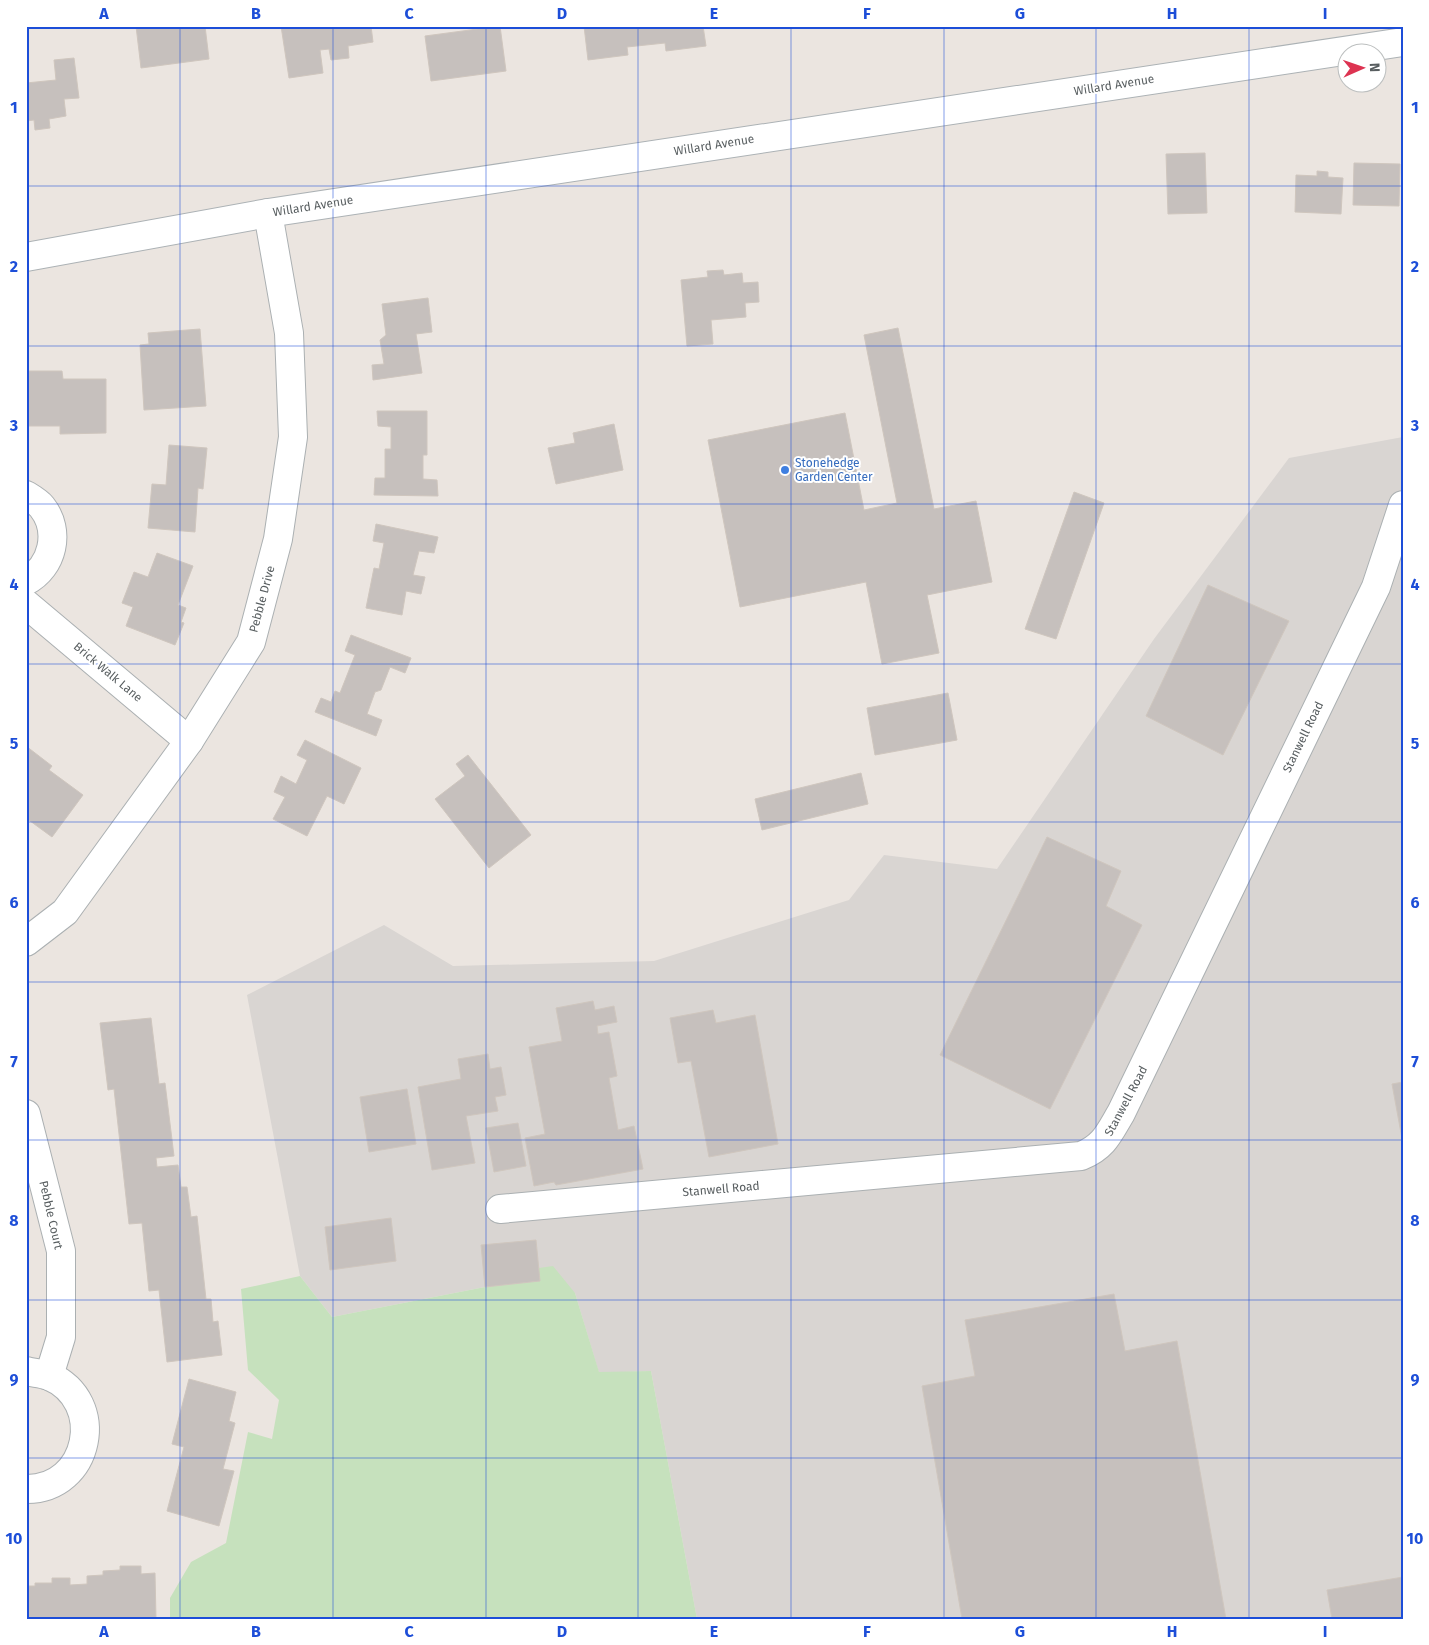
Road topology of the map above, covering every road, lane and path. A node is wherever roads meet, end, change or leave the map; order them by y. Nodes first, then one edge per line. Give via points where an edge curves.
1 (1403, 42) edge
2 (268, 213) junction
3 (26, 257) edge
4 (26, 495) edge
5 (1403, 505) edge
6 (26, 581) edge
7 (26, 604) edge
8 (189, 741) junction
9 (26, 942) edge
10 (26, 1114) edge
11 (500, 1209) dead end
12 (37, 1374) edge
13 (26, 1489) edge

1 - 2 street, Willard Avenue
2 - 3 street, Willard Avenue
2 - 8 street, Pebble Drive via 290,352 292,437 278,539 251,642
4 - 6 street via 42,507 51,524 53,542 47,561 36,576
5 - 11 street, Stanwell Road via 1376,587 1129,1096 1104,1141 1094,1150 1081,1156
7 - 8 street, Brick Walk Lane
8 - 9 street, Pebble Drive via 65,912
10 - 12 street, Pebble Court via 61,1251 61,1337
12 - 13 street, Pebble Court via 68,1388 81,1407 86,1429 82,1452 70,1472 51,1485

